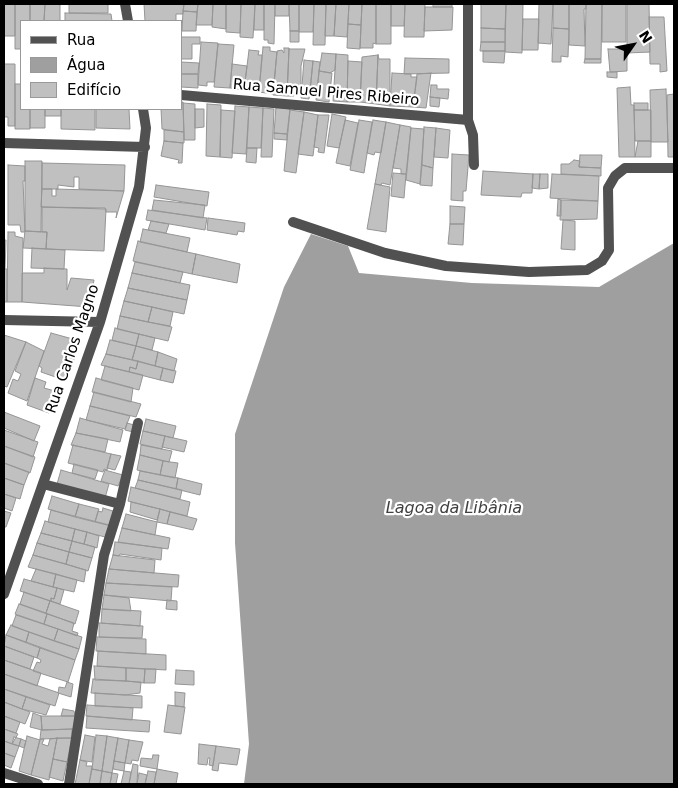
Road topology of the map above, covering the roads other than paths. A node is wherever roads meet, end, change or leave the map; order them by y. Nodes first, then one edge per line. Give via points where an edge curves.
1 (125, 4) edge
2 (468, 4) edge
3 (128, 20) edge
4 (182, 95) edge
5 (143, 110) edge
6 (468, 120) junction
7 (4, 144) edge
8 (146, 147) junction
9 (474, 165) dead end
10 (674, 168) edge
11 (293, 222) dead end
12 (4, 320) edge
13 (100, 322) junction
14 (138, 423) dead end
15 (43, 484) junction
16 (120, 504) junction
17 (4, 594) edge
18 (4, 773) edge
19 (38, 784) edge
20 (69, 784) edge

1 - 3 street
2 - 6 street
4 - 6 street, Rua Samuel Pires Ribeiro
5 - 8 street, Rua Carlos Magno
6 - 9 street via 474,135
7 - 8 street
8 - 13 street, Rua Carlos Magno via 139,187
10 - 11 street via 625,168 615,176 608,188 609,250 602,261 587,270 529,272 446,266 385,253
12 - 13 street
13 - 15 street, Rua Carlos Magno
14 - 16 street
15 - 16 street
15 - 17 street, Rua Carlos Magno
16 - 20 street via 104,555
18 - 19 street

